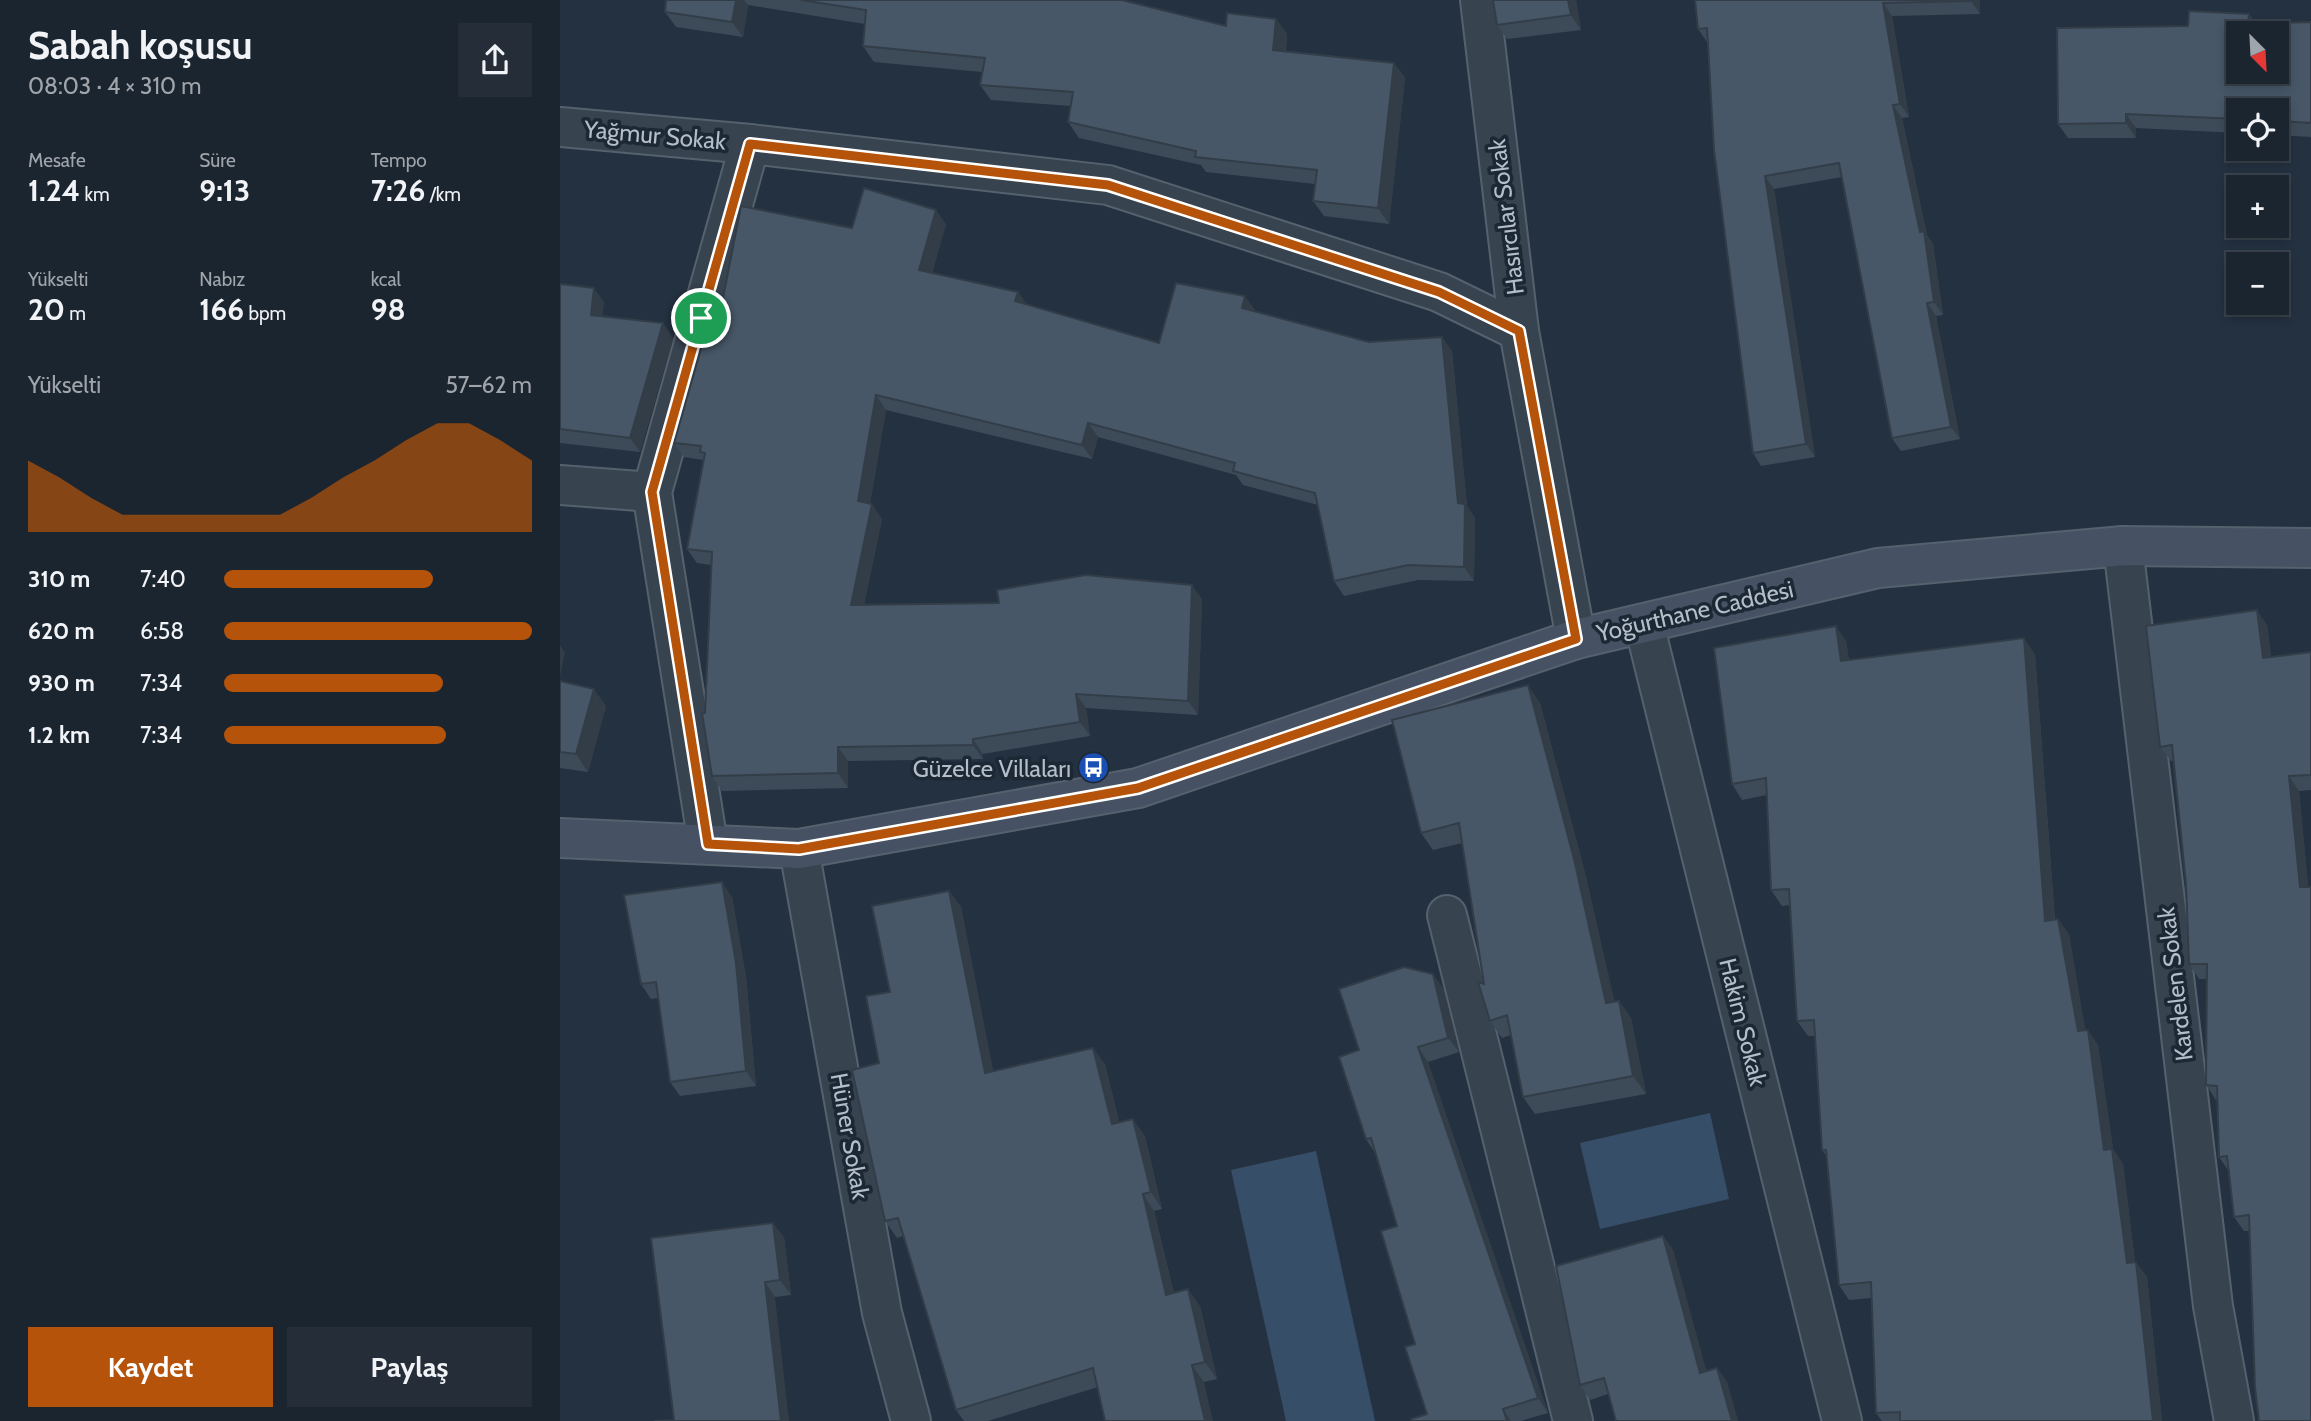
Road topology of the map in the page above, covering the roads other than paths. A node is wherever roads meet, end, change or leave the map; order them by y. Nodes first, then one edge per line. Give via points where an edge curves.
1 (1480, 0) edge
2 (560, 127) edge
3 (750, 144) junction
4 (1519, 331) junction
5 (560, 485) edge
6 (652, 492) junction
7 (2123, 546) junction
8 (2311, 548) edge
9 (1644, 624) junction
10 (1576, 639) junction
11 (560, 838) edge
12 (708, 844) junction
13 (799, 849) junction
14 (1447, 915) dead end
15 (911, 1421) edge
16 (1573, 1421) edge
17 (1842, 1421) edge
18 (2234, 1421) edge

1 - 4 street, Hasırcılar Sokak
2 - 3 street, Yağmur Sokak
3 - 4 street, Yağmur Sokak via 1108,185 1439,292
3 - 6 street
4 - 10 street, Hasırcılar Sokak
5 - 6 street
6 - 12 street
7 - 8 main road, Yoğurthane Caddesi
7 - 9 main road, Yoğurthane Caddesi via 1878,568
7 - 18 street, Kardelen Sokak via 2213,1306
9 - 10 main road, Yoğurthane Caddesi
9 - 17 street, Hakim Sokak
10 - 13 main road, Yoğurthane Caddesi via 1138,788
11 - 12 main road, Yoğurthane Caddesi
12 - 13 main road, Yoğurthane Caddesi
13 - 15 street, Hüner Sokak via 882,1314
14 - 16 street

